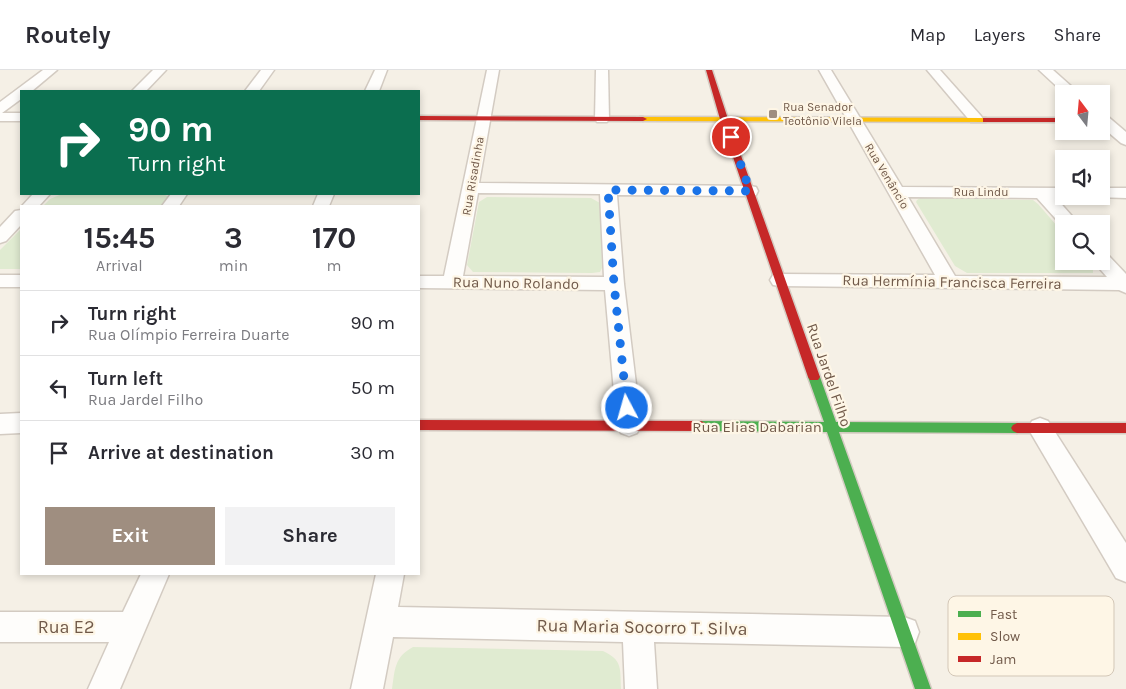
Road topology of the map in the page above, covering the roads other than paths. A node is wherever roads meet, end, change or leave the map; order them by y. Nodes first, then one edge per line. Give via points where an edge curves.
1 (51, 70) edge
2 (160, 70) edge
3 (268, 70) edge
4 (381, 70) edge
5 (493, 70) edge
6 (602, 70) edge
7 (709, 70) edge
8 (825, 70) edge
9 (932, 70) edge
10 (1045, 70) edge
11 (1062, 85) edge
12 (25, 90) edge
13 (140, 90) edge
14 (253, 90) edge
15 (372, 90) edge
16 (20, 94) edge
17 (0, 110) edge
18 (0, 117) edge
19 (20, 117) edge
20 (420, 118) edge
21 (483, 118) junction
22 (602, 118) junction
23 (724, 119) junction
24 (853, 119) junction
25 (976, 119) junction
26 (1110, 119) edge
27 (1055, 120) edge
28 (1126, 120) edge
29 (1110, 126) edge
30 (1126, 140) edge
31 (472, 188) junction
32 (608, 190) junction
33 (750, 191) junction
34 (898, 192) junction
35 (1042, 193) junction
36 (1055, 193) edge
37 (1110, 193) edge
38 (1126, 193) edge
39 (41, 195) edge
40 (31, 205) edge
41 (1062, 215) edge
42 (20, 216) edge
43 (0, 237) edge
44 (1110, 269) edge
45 (780, 280) junction
46 (0, 281) edge
47 (20, 281) edge
48 (420, 282) edge
49 (452, 282) junction
50 (949, 282) junction
51 (614, 284) junction
52 (1125, 285) edge
53 (420, 426) edge
54 (629, 426) junction
55 (832, 427) junction
56 (1040, 428) junction
57 (1126, 428) edge
58 (1126, 568) edge
59 (155, 575) edge
60 (390, 575) edge
61 (380, 622) junction
62 (0, 627) edge
63 (132, 627) junction
64 (638, 627) junction
65 (904, 632) junction
66 (104, 689) edge
67 (367, 689) edge
68 (641, 689) edge
69 (924, 689) edge

1 - 12 street
2 - 13 street
3 - 14 street
4 - 15 street
5 - 21 street, Rua Risadinha
6 - 22 street
7 - 23 street, Rua Jardel Filho
8 - 24 street, Rua Venâncio
9 - 25 street
10 - 11 street
16 - 17 street
18 - 19 street
20 - 21 street
21 - 22 street
21 - 31 street, Rua Risadinha
22 - 23 street
23 - 24 street
23 - 33 street, Rua Jardel Filho
24 - 25 street
24 - 34 street, Rua Venâncio
25 - 27 street
26 - 28 street
29 - 30 street
31 - 32 street
31 - 49 street, Rua Risadinha
32 - 33 street
32 - 51 street
33 - 45 street, Rua Jardel Filho
34 - 35 street, Rua Lindu
34 - 50 street, Rua Venâncio
35 - 36 street, Rua Lindu
35 - 41 street
37 - 38 street
39 - 40 street
42 - 43 street
44 - 52 street
45 - 50 street, Rua Hermínia Francisca Ferreira
45 - 55 street, Rua Jardel Filho
46 - 47 street
48 - 49 street, Rua Nuno Rolando
49 - 51 street, Rua Nuno Rolando
50 - 52 street, Rua Hermínia Francisca Ferreira
51 - 54 street
53 - 54 street, Rua Elias Dabarian
54 - 55 street, Rua Elias Dabarian
55 - 56 street, Rua Elias Dabarian
55 - 65 street, Rua Jardel Filho
56 - 57 street, Rua Elias Dabarian
56 - 58 street
59 - 63 street
60 - 61 street
61 - 64 street, Rua Maria Socorro T. Silva
61 - 67 street
62 - 63 street, Rua E2
63 - 66 street
64 - 65 street, Rua Maria Socorro T. Silva
64 - 68 street
65 - 69 street, Rua Jardel Filho

